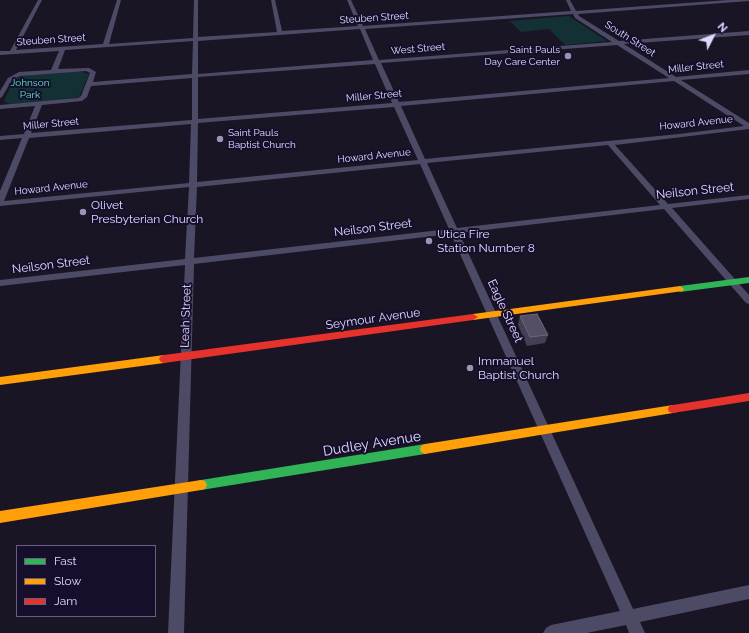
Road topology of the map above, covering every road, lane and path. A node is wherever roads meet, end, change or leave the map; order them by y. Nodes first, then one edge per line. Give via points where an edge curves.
1 (40, 0) edge
2 (119, 0) edge
3 (196, 0) edge
4 (273, 0) edge
5 (349, 0) edge
6 (568, 0) edge
7 (749, 0) edge
8 (574, 13) junction
9 (362, 28) junction
10 (749, 33) edge
11 (280, 34) junction
12 (195, 39) junction
13 (618, 43) junction
14 (106, 45) junction
15 (63, 48) junction
16 (12, 52) junction
17 (0, 53) edge
18 (378, 62) junction
19 (54, 71) junction
20 (749, 72) edge
21 (196, 76) junction
22 (676, 79) junction
23 (89, 84) junction
24 (1, 93) edge
25 (397, 104) junction
26 (39, 105) junction
27 (0, 107) edge
28 (195, 122) junction
29 (749, 126) edge
30 (26, 136) junction
31 (0, 138) edge
32 (610, 143) junction
33 (424, 162) junction
34 (192, 184) junction
35 (749, 197) edge
36 (0, 202) edge
37 (665, 206) junction
38 (454, 231) junction
39 (188, 261) junction
40 (749, 280) edge
41 (732, 282) junction
42 (0, 283) edge
43 (749, 301) edge
44 (493, 314) junction
45 (185, 356) junction
46 (0, 382) edge
47 (749, 397) edge
48 (546, 430) junction
49 (180, 489) junction
50 (0, 517) edge
51 (749, 592) edge
52 (630, 617) junction
53 (176, 633) edge
54 (551, 633) edge
55 (638, 633) edge

1 - 16 street
2 - 14 street
3 - 12 street, Leah Street
4 - 11 street
5 - 9 street, Eagle Street
6 - 8 street, South Street
7 - 8 street, Steuben Street
8 - 9 street, Steuben Street
8 - 13 street, South Street via 576,17
9 - 11 street, Steuben Street
9 - 18 street, Eagle Street
10 - 13 street, West Street
11 - 12 street, Steuben Street
12 - 14 street, Steuben Street
12 - 21 street, Leah Street
13 - 18 street, West Street
13 - 22 street, South Street
14 - 15 street, Steuben Street
15 - 16 street, Steuben Street
15 - 19 street
16 - 17 street, Steuben Street
18 - 21 street, West Street
18 - 25 street, Eagle Street
19 - 23 street via 90,69 93,72
19 - 24 street via 15,76
20 - 22 street, Miller Street
21 - 23 street, West Street
21 - 28 street, Leah Street
22 - 25 street, Miller Street
22 - 29 street, South Street
23 - 26 street via 84,97 80,100
25 - 28 street, Miller Street
25 - 33 street, Eagle Street
26 - 27 street
26 - 30 street
28 - 30 street, Miller Street
28 - 34 street, Leah Street
29 - 32 street, Howard Avenue
30 - 31 street, Miller Street
30 - 36 street
32 - 33 street, Howard Avenue
32 - 37 street
33 - 34 street, Howard Avenue
33 - 38 street, Eagle Street
34 - 36 street, Howard Avenue
34 - 39 street, Leah Street
35 - 37 street, Neilson Street
37 - 38 street, Neilson Street
37 - 41 street
38 - 39 street, Neilson Street
38 - 44 street, Eagle Street
39 - 42 street, Neilson Street
39 - 45 street, Leah Street
40 - 41 street, Seymour Avenue
41 - 43 street
41 - 44 street, Seymour Avenue
44 - 45 street, Seymour Avenue
44 - 48 street, Eagle Street
45 - 46 street, Seymour Avenue
45 - 49 street, Leah Street
47 - 48 street, Dudley Avenue
48 - 49 street, Dudley Avenue
48 - 52 street, Eagle Street
49 - 50 street, Dudley Avenue
49 - 53 street, Leah Street
51 - 52 street
52 - 54 street
52 - 55 street, Eagle Street

